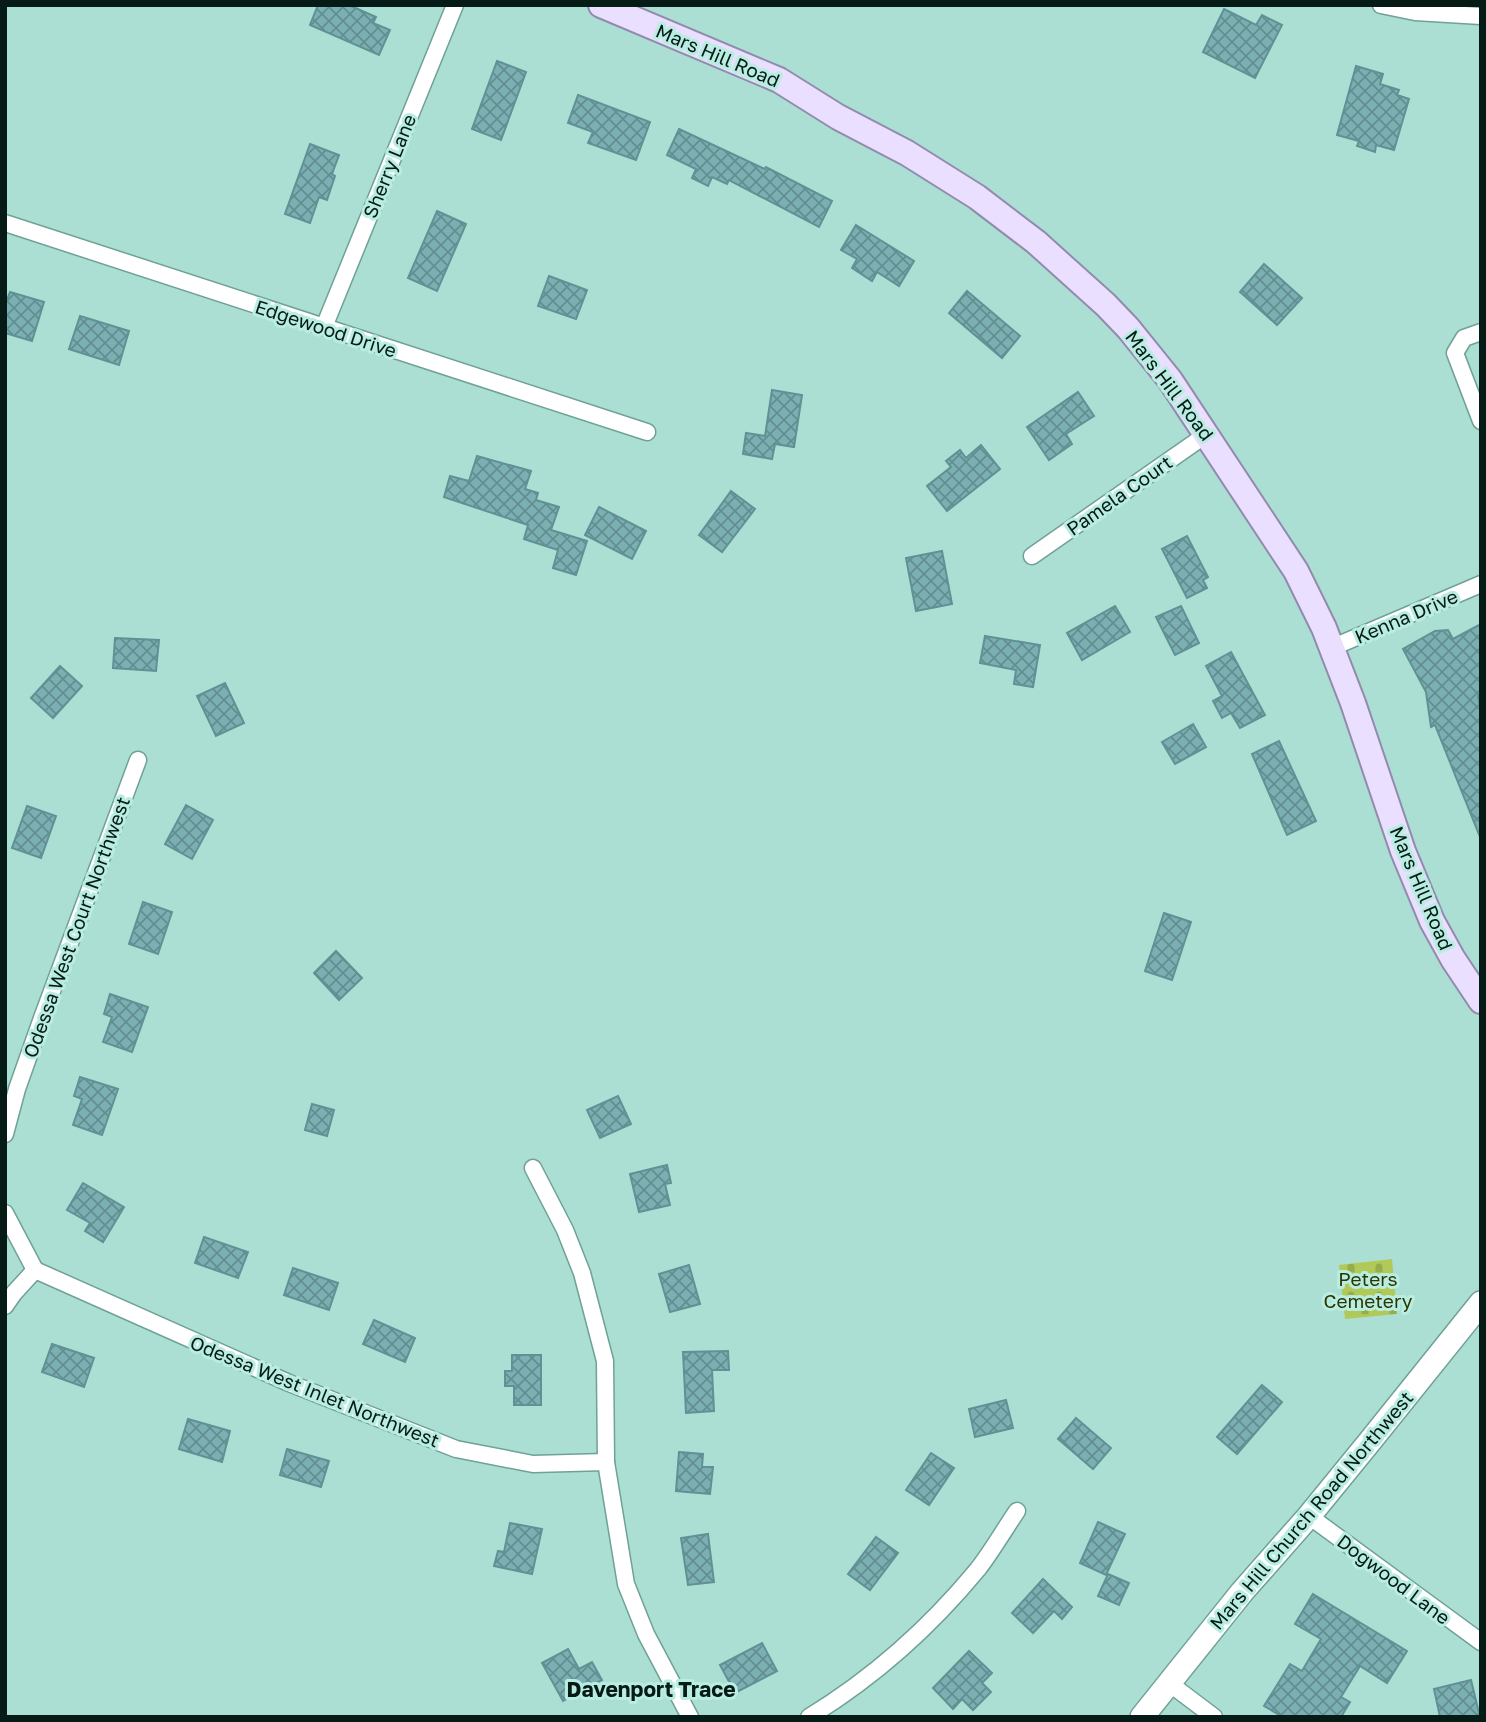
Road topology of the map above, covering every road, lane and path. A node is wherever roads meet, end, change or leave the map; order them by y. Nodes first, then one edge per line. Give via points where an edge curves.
1 (455, 5) edge
2 (601, 5) edge
3 (1381, 5) edge
4 (1481, 16) edge
5 (5, 223) edge
6 (324, 327) junction
7 (1481, 332) edge
8 (1481, 421) edge
9 (647, 432) dead end
10 (1207, 434) junction
11 (1032, 556) dead end
12 (1481, 584) edge
13 (1331, 648) junction
14 (138, 760) dead end
15 (1481, 1001) edge
16 (5, 1134) edge
17 (533, 1168) dead end
18 (5, 1213) edge
19 (35, 1270) junction
20 (1481, 1303) edge
21 (5, 1307) edge
22 (606, 1462) junction
23 (1017, 1511) dead end
24 (1309, 1516) junction
25 (1481, 1642) edge
26 (1169, 1683) junction
27 (690, 1717) edge
28 (809, 1717) edge
29 (1142, 1717) edge
30 (1214, 1717) edge

1 - 6 street, Sherry Lane
2 - 10 main road, Mars Hill Road via 779,80 977,197 1106,305 1170,380
3 - 4 street
5 - 6 street, Edgewood Drive
6 - 9 street, Edgewood Drive
7 - 8 street via 1464,338 1455,352
10 - 11 street, Pamela Court
10 - 13 main road, Mars Hill Road via 1296,571
12 - 13 street, Kenna Drive
13 - 15 main road, Mars Hill Road via 1432,921
14 - 16 street, Odessa West Court Northwest via 41,1018
17 - 22 street via 582,1273 605,1362
18 - 19 street
19 - 21 street
19 - 22 street, Odessa West Inlet Northwest via 278,1378 456,1448 533,1464
20 - 24 street, Mars Hill Church Road Northwest
22 - 27 street via 626,1584 646,1634
23 - 28 street via 979,1568 912,1640 839,1699
24 - 25 street, Dogwood Lane
24 - 26 street, Mars Hill Church Road Northwest
26 - 29 street, Mars Hill Church Road Northwest
26 - 30 street

